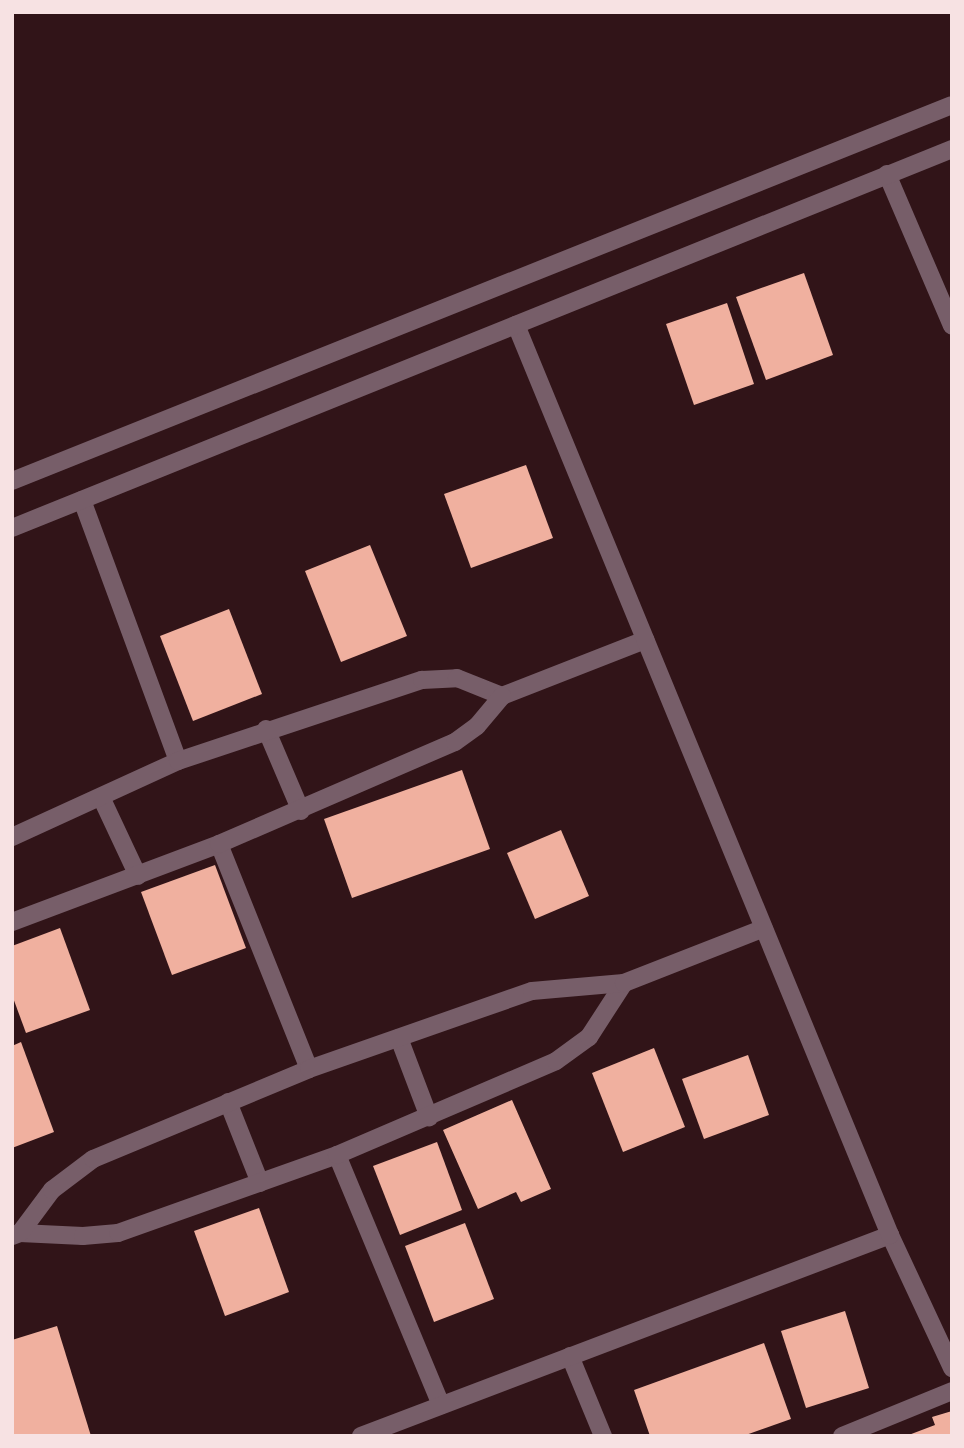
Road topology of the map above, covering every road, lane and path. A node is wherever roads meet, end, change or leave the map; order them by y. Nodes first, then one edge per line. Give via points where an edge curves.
1 (952, 105) edge
2 (952, 149) edge
3 (887, 174) junction
4 (516, 325) junction
5 (952, 326) edge
6 (12, 481) edge
7 (82, 500) junction
8 (12, 528) edge
9 (645, 640) junction
10 (502, 696) junction
11 (266, 729) junction
12 (178, 761) junction
13 (101, 797) junction
14 (301, 811) junction
15 (12, 837) edge
16 (219, 844) junction
17 (138, 876) junction
18 (12, 922) edge
19 (764, 928) junction
20 (624, 983) junction
21 (399, 1038) junction
22 (309, 1069) junction
23 (228, 1102) junction
24 (429, 1117) junction
25 (337, 1155) junction
26 (260, 1183) junction
27 (16, 1234) edge
28 (890, 1235) junction
29 (570, 1356) junction
30 (952, 1368) edge
31 (952, 1391) edge
32 (441, 1405) junction
33 (361, 1436) edge
34 (603, 1436) edge
35 (842, 1436) edge

1 - 6 street
2 - 3 street
3 - 4 street
3 - 5 street
4 - 7 street
4 - 9 street
7 - 8 street
7 - 12 street
9 - 10 street
9 - 19 street
10 - 11 street via 457,678 422,680
10 - 14 street via 477,726 455,742
11 - 12 street
11 - 14 street
12 - 13 street
13 - 15 street
13 - 17 street
14 - 16 street
16 - 17 street
16 - 22 street
17 - 18 street
19 - 20 street
19 - 28 street
20 - 21 street via 532,991
20 - 24 street via 589,1037 556,1061
21 - 22 street
21 - 24 street
22 - 23 street
23 - 26 street
23 - 27 street via 93,1159 52,1190
24 - 25 street
25 - 26 street
25 - 32 street
26 - 27 street via 118,1233
28 - 29 street
28 - 30 street
29 - 32 street
29 - 34 street
31 - 35 street
32 - 33 street

